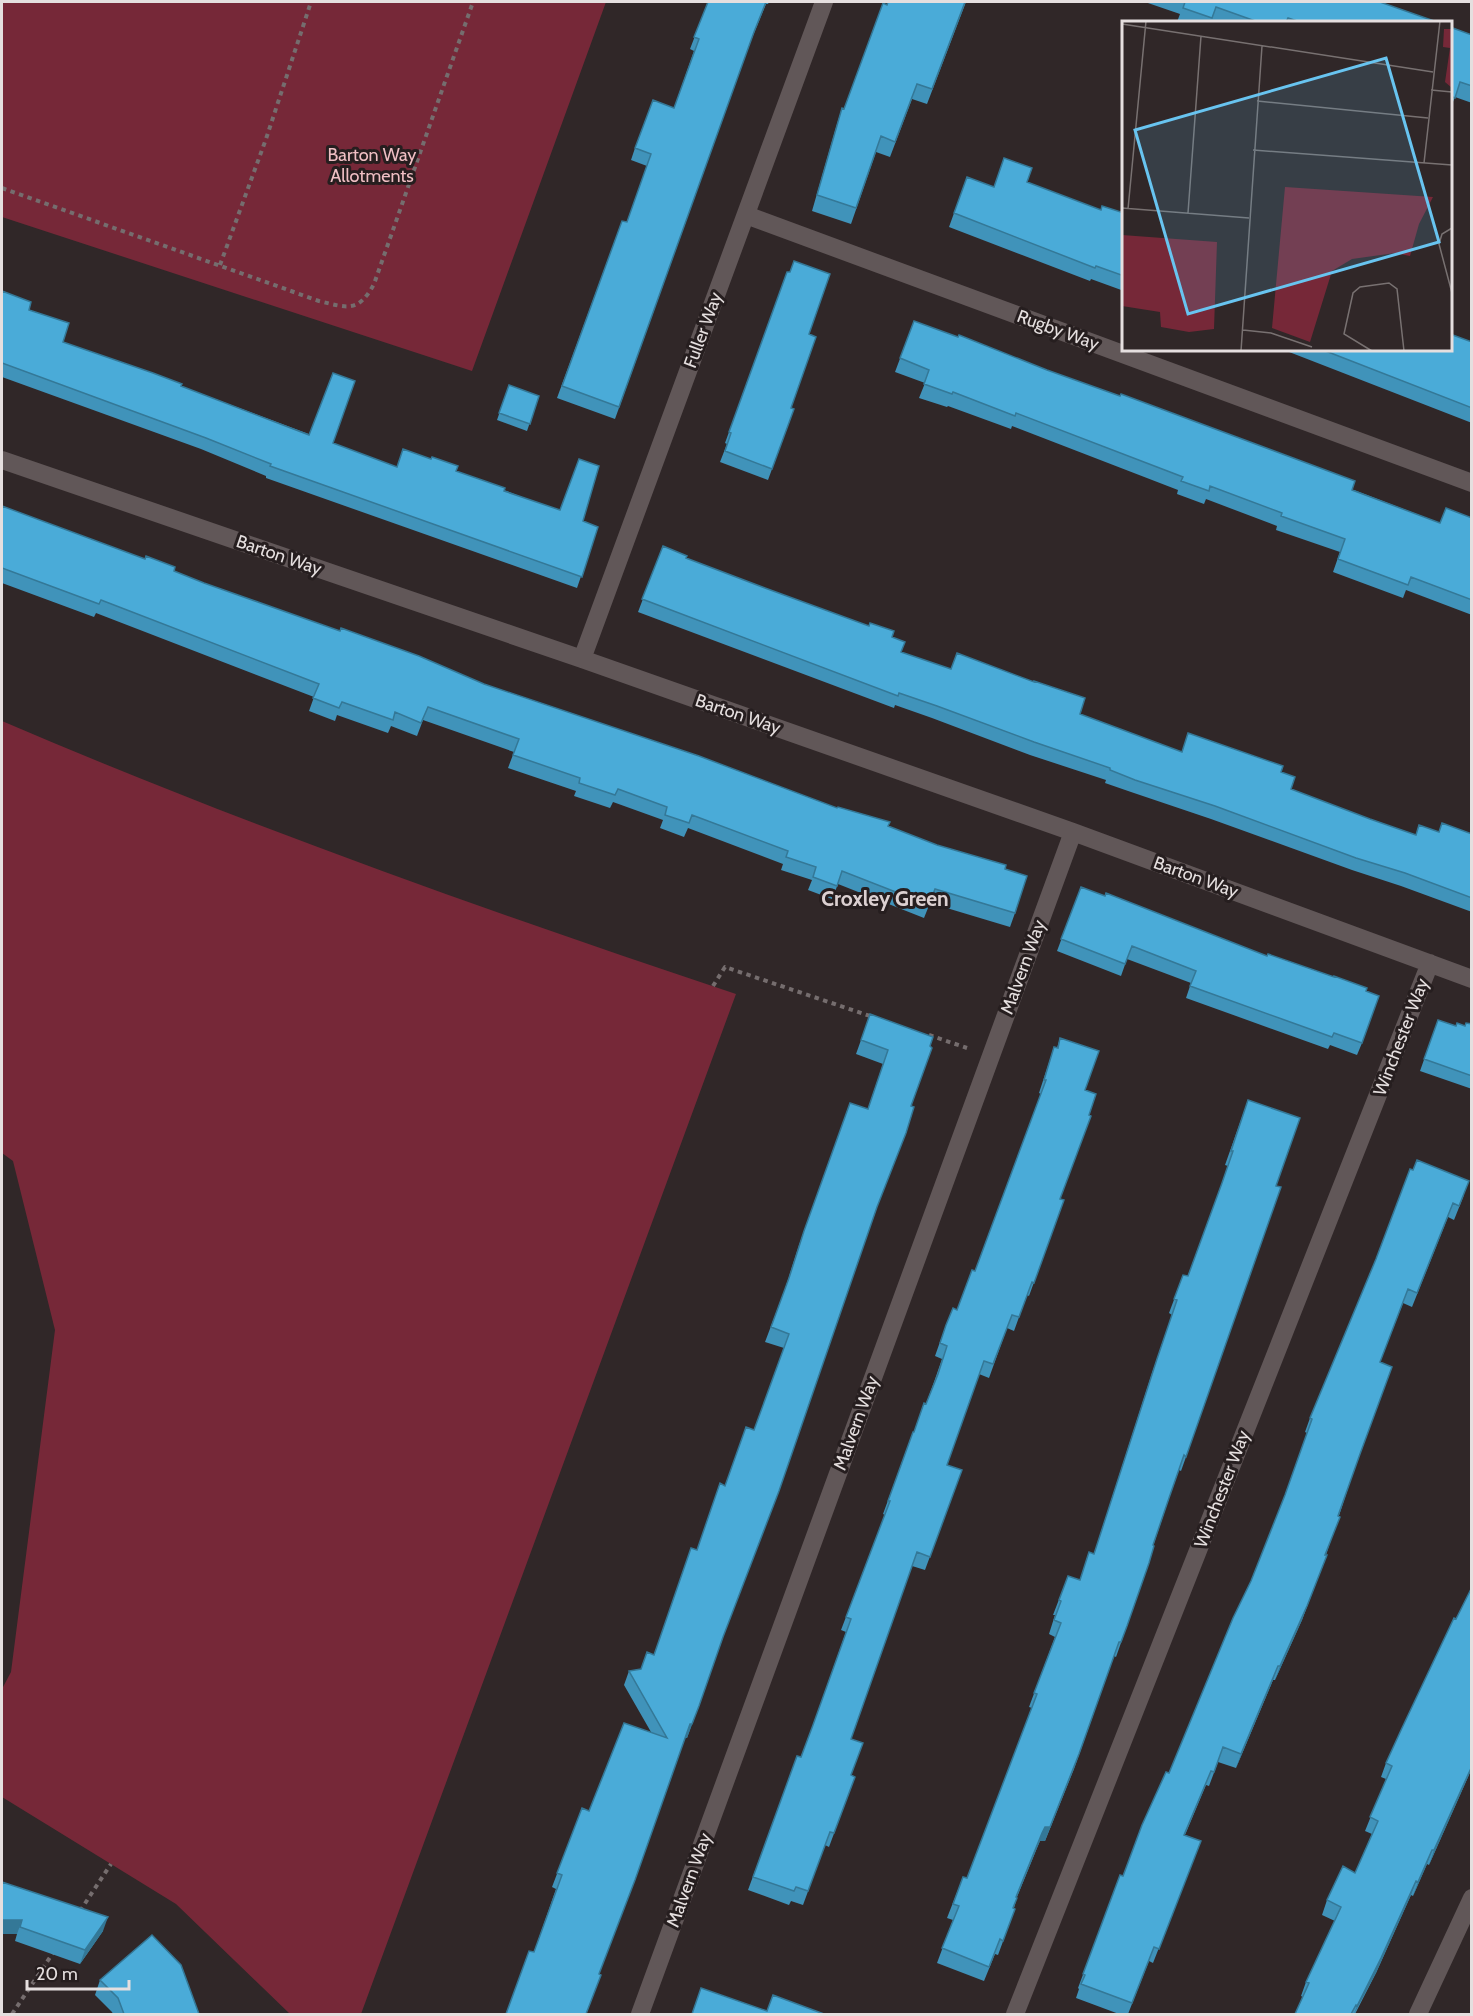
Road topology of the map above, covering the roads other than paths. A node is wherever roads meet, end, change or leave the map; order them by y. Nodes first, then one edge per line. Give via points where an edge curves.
1 (824, 2) edge
2 (746, 215) junction
3 (2, 460) edge
4 (1472, 483) edge
5 (582, 659) junction
6 (1072, 832) junction
7 (1430, 963) junction
8 (1472, 979) edge
9 (1472, 1898) edge
10 (640, 2014) edge
11 (1015, 2014) edge
12 (1418, 2014) edge

1 - 2 street, Fuller Way
2 - 4 street, Rugby Way
2 - 5 street, Fuller Way
3 - 5 street, Barton Way
5 - 6 street, Barton Way
6 - 7 street, Barton Way
6 - 10 street, Malvern Way
7 - 8 street, Barton Way
7 - 11 street, Winchester Way
9 - 12 street

